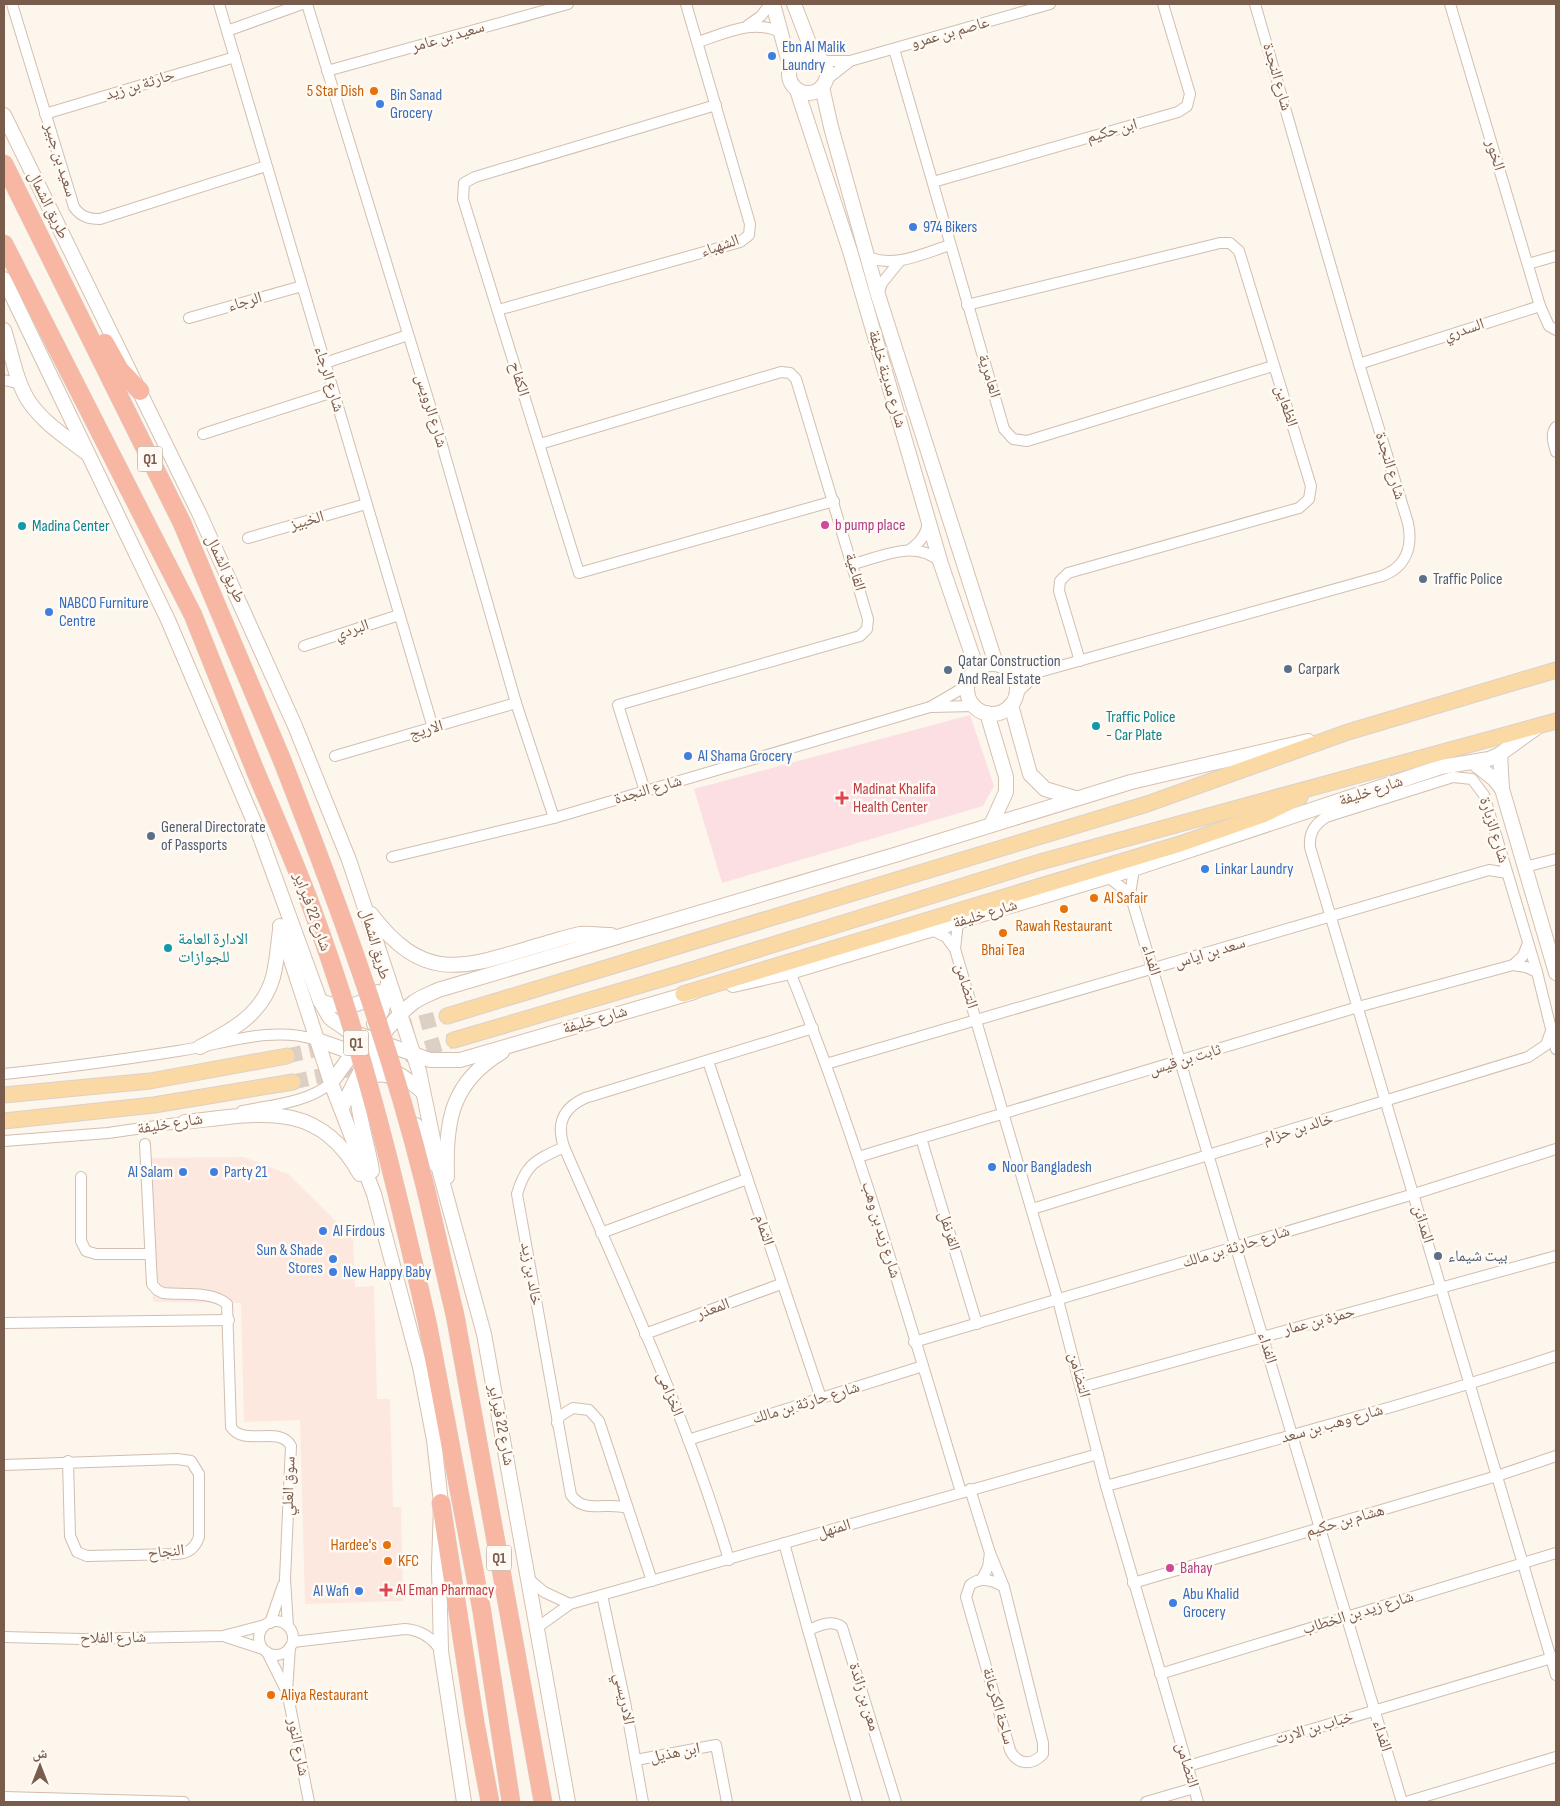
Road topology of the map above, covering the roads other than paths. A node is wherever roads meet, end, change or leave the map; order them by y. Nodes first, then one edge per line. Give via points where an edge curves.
1 (12, 4) edge
2 (219, 4) edge
3 (302, 4) edge
4 (307, 4) edge
5 (568, 4) edge
6 (686, 4) edge
7 (772, 4) edge
8 (794, 4) edge
9 (1050, 4) edge
10 (1163, 4) edge
11 (1255, 4) edge
12 (1450, 4) edge
13 (746, 26) junction
14 (227, 31) junction
15 (782, 33) junction
16 (698, 42) junction
17 (894, 49) junction
18 (235, 57) junction
19 (818, 58) junction
20 (850, 61) junction
21 (790, 66) junction
22 (327, 71) junction
23 (824, 83) junction
24 (797, 90) junction
25 (716, 105) junction
26 (45, 114) junction
27 (4, 115) edge
28 (4, 164) edge
29 (266, 166) junction
30 (933, 182) junction
31 (19, 195) junction
32 (4, 244) edge
33 (950, 246) junction
34 (1556, 256) edge
35 (868, 257) junction
36 (898, 262) junction
37 (1528, 264) junction
38 (4, 279) edge
39 (302, 286) junction
40 (878, 295) junction
41 (968, 305) junction
42 (1540, 306) junction
43 (498, 310) junction
44 (188, 318) dead end
45 (1556, 330) edge
46 (4, 335) edge
47 (408, 335) junction
48 (325, 363) junction
49 (1359, 364) junction
50 (1273, 366) junction
51 (4, 380) edge
52 (21, 384) junction
53 (140, 391) junction
54 (333, 392) junction
55 (1556, 427) edge
56 (203, 434) dead end
57 (540, 444) junction
58 (1556, 452) edge
59 (89, 455) junction
60 (834, 502) junction
61 (366, 504) junction
62 (928, 519) junction
63 (248, 538) dead end
64 (911, 549) junction
65 (853, 564) junction
66 (941, 564) junction
67 (399, 614) junction
68 (304, 646) dead end
69 (1080, 661) junction
70 (996, 664) junction
71 (977, 669) junction
72 (1556, 670) edge
73 (1010, 671) junction
74 (1039, 672) junction
75 (968, 685) junction
76 (1014, 699) junction
77 (516, 703) junction
78 (930, 707) junction
79 (981, 710) junction
80 (1549, 722) edge
81 (433, 728) junction
82 (1348, 732) junction
83 (1500, 754) junction
84 (336, 756) dead end
85 (282, 760) joint
86 (1474, 763) junction
87 (1328, 783) junction
88 (1502, 789) junction
89 (645, 791) junction
90 (1076, 798) junction
91 (554, 818) junction
92 (991, 825) junction
93 (1312, 830) joint
94 (392, 857) dead end
95 (1556, 859) edge
96 (1524, 867) junction
97 (1134, 869) junction
98 (1507, 873) junction
99 (1108, 877) junction
100 (1130, 894) junction
101 (283, 895) junction
102 (364, 906) junction
103 (1332, 915) junction
104 (958, 922) junction
105 (280, 926) junction
106 (932, 930) junction
107 (624, 935) junction
108 (1528, 943) junction
109 (955, 949) junction
110 (1513, 965) junction
111 (1154, 970) junction
112 (790, 972) junction
113 (1537, 972) junction
114 (1556, 973) edge
115 (388, 981) junction
116 (683, 994) junction
117 (320, 1001) junction
118 (1358, 1007) junction
119 (400, 1015) junction
120 (447, 1016) tunnel mouth
121 (976, 1020) junction
122 (813, 1028) junction
123 (1551, 1031) junction
124 (364, 1036) junction
125 (317, 1040) junction
126 (454, 1040) tunnel mouth
127 (380, 1041) junction
128 (520, 1042) junction
129 (200, 1047) junction
130 (1556, 1049) edge
131 (352, 1053) junction
132 (414, 1055) junction
133 (287, 1056) tunnel mouth
134 (368, 1059) junction
135 (708, 1060) junction
136 (1181, 1061) junction
137 (826, 1064) junction
138 (4, 1074) edge
139 (293, 1082) tunnel mouth
140 (331, 1083) junction
141 (423, 1092) junction
142 (4, 1095) edge
143 (1387, 1102) junction
144 (342, 1108) junction
145 (1004, 1114) junction
146 (4, 1121) edge
147 (185, 1122) junction
148 (921, 1138) junction
149 (4, 1141) edge
150 (145, 1144) dead end
151 (564, 1146) junction
152 (1556, 1149) edge
153 (1209, 1155) junction
154 (858, 1157) junction
155 (440, 1173) junction
156 (81, 1177) dead end
157 (747, 1179) junction
158 (374, 1194) junction
159 (1414, 1194) junction
160 (448, 1199) junction
161 (1032, 1209) junction
162 (381, 1221) junction
163 (601, 1233) junction
164 (1236, 1247) junction
165 (150, 1254) junction
166 (1556, 1256) edge
167 (781, 1284) junction
168 (1442, 1287) junction
169 (1058, 1300) junction
170 (229, 1320) junction
171 (4, 1323) edge
172 (977, 1324) junction
173 (645, 1334) junction
174 (1264, 1337) junction
175 (914, 1342) junction
176 (1556, 1356) edge
177 (923, 1366) junction
178 (1470, 1384) junction
179 (1082, 1387) junction
180 (821, 1398) junction
181 (557, 1423) junction
182 (1293, 1436) junction
183 (688, 1440) junction
184 (1098, 1454) junction
185 (1556, 1456) edge
186 (68, 1461) junction
187 (4, 1465) edge
188 (1497, 1476) junction
189 (1106, 1486) junction
190 (965, 1490) junction
191 (441, 1503) junction
192 (627, 1508) junction
193 (1320, 1528) junction
194 (784, 1543) junction
195 (990, 1553) junction
196 (1556, 1553) edge
197 (729, 1560) junction
198 (1523, 1563) junction
199 (285, 1579) junction
200 (982, 1579) junction
201 (530, 1580) junction
202 (652, 1581) junction
203 (1133, 1583) junction
204 (1004, 1587) junction
205 (602, 1596) junction
206 (570, 1604) junction
207 (1347, 1617) junction
208 (267, 1624) junction
209 (288, 1626) junction
210 (538, 1627) junction
211 (808, 1630) junction
212 (223, 1636) junction
213 (4, 1637) edge
214 (292, 1645) junction
215 (265, 1651) junction
216 (441, 1651) junction
217 (1554, 1657) edge
218 (1160, 1674) junction
219 (1556, 1675) edge
220 (287, 1691) junction
221 (1374, 1710) junction
222 (1556, 1757) edge
223 (636, 1760) junction
224 (1188, 1766) junction
225 (1194, 1788) junction
226 (4, 1798) edge
227 (162, 1802) edge
228 (184, 1802) edge
229 (309, 1802) edge
230 (464, 1802) edge
231 (490, 1802) edge
232 (511, 1802) edge
233 (543, 1802) edge
234 (568, 1802) edge
235 (643, 1802) edge
236 (727, 1802) edge
237 (857, 1802) edge
238 (896, 1802) edge
239 (1146, 1802) edge
240 (1198, 1802) edge
241 (1404, 1802) edge

1 - 26 street, سعيد بن جبير
2 - 14 street, شارع الرجاء
3 - 14 street
4 - 22 street, شارع الرويس
5 - 22 street, سعيد بن عامر
6 - 16 street, الشهباء
7 - 13 street
7 - 15 main road
8 - 19 main road
9 - 17 street, عاصم بن عمرو
10 - 30 street, ابن حكيم via 1190,94 1187,106 1178,112
11 - 49 street, شارع النجدة
12 - 37 street, الخور
13 - 15 street via 764,26
13 - 16 street
14 - 18 street, شارع الرجاء
15 - 21 main road
16 - 25 street, الشهباء
17 - 20 street, عاصم بن عمرو
17 - 30 street, العامرية
18 - 26 street, حارثة بن زيد
18 - 29 street, شارع الرجاء
19 - 20 street, عاصم بن عمرو
19 - 21 main road via 800,56
19 - 23 main road via 826,70
20 - 23 street, عاصم بن عمرو
21 - 24 main road via 790,82
22 - 47 street, شارع الرويس
23 - 24 main road via 810,93
23 - 35 main road, شارع مدينة خليفة via 831,127
24 - 62 main road, شارع مدينة خليفة via 850,251
25 - 43 street, الكفاح via 464,183 463,199
25 - 43 street, الشهباء via 750,224 749,234 740,242
26 - 29 street, سعيد بن جبير via 74,208 85,217 100,219
27 - 53 main road, طريق الشمال
28 - 31 highway, طريق الشمال / Q1
29 - 39 street, شارع الرجاء
30 - 33 street, العامرية
31 - 53 highway via 40,221 116,363
31 - 85 highway, طريق الشمال / Q1 via 182,523
32 - 232 highway, شارع 22 فبراير / Q1, bridge via 193,616 311,906 346,1008 393,1171 428,1326 482,1612
33 - 36 street
33 - 41 street, العامرية
34 - 37 street
35 - 36 street
35 - 40 main road, شارع مدينة خليفة
36 - 40 street via 882,282
37 - 42 street, الخور
38 - 59 main road
39 - 44 street, الرجاء
39 - 48 street, شارع الرجاء
40 - 70 main road, شارع مدينة خليفة
41 - 50 street, الظعاين via 1230,243 1239,251
41 - 50 street, العامرية via 1004,429 1013,439 1028,441
42 - 45 street via 1545,319
42 - 49 street, السدري
43 - 57 street, الكفاح
46 - 52 main road
47 - 48 street
47 - 77 street, شارع الرويس
48 - 54 street, شارع الرجاء
49 - 69 street, شارع النجدة via 1411,536 1401,564 1382,576
50 - 69 street, الظعاين via 1311,486 1309,499 1299,508 1068,573 1060,581 1059,591
51 - 52 street
52 - 59 main road via 40,415
53 - 102 main road, طريق الشمال via 295,726
54 - 56 street
54 - 61 street, شارع الرجاء
55 - 58 street via 1553,439
57 - 60 street, القاعية via 780,372 790,373 796,380
57 - 60 street, الكفاح via 579,573
59 - 101 main road via 168,620
60 - 65 street, القاعية
61 - 63 street, الخبيز
61 - 67 street, شارع الرجاء
62 - 64 street via 927,531 921,542
62 - 66 main road, شارع مدينة خليفة
64 - 65 street
64 - 66 street via 923,550
65 - 89 street, القاعية via 868,619 867,629 860,636 618,705
66 - 71 main road, شارع مدينة خليفة
67 - 68 street, البردي
67 - 81 street, شارع الرجاء
69 - 74 street, شارع النجدة
70 - 71 main road
70 - 73 main road
71 - 75 main road
72 - 82 main road
73 - 74 street, شارع النجدة
73 - 76 main road via 1015,678
74 - 76 street, شارع النجدة
75 - 78 street, شارع النجدة
75 - 79 main road via 969,697
76 - 79 main road via 1003,711
76 - 90 main road via 1030,774 1045,789
77 - 81 street, الاريج
77 - 91 street, شارع الرويس
78 - 79 street, شارع النجدة
78 - 89 street, شارع النجدة
79 - 92 main road via 1006,777 1006,792
80 - 83 main road, شارع خليفة
80 - 87 main road, شارع خليفة
81 - 84 street, الاريج
82 - 90 main road via 1130,782
82 - 120 main road via 1147,804
83 - 86 main road, شارع خليفة
83 - 88 main road, شارع الزبارة
85 - 233 highway, شارع 22 فبراير / Q1, bridge via 336,897 424,1181 454,1315
86 - 88 main road, شارع الزبارة
86 - 97 main road, شارع خليفة via 1441,768
87 - 116 main road via 1263,815 1180,844
87 - 126 main road, شارع خليفة via 1040,862
88 - 96 main road, شارع الزبارة
89 - 91 street, شارع النجدة
90 - 92 main road
91 - 94 street, شارع النجدة
92 - 107 main road
93 - 98 street, شارع الزبارة via 1326,818 1453,776 1463,776 1472,779 1484,795
93 - 103 street, المدائن via 1310,847
95 - 96 street
96 - 114 main road, شارع الزبارة
97 - 99 main road, شارع خليفة
97 - 100 street, الفداء
98 - 103 street, سعد بن اياس via 1489,870
98 - 108 street, شارع الزبارة
99 - 100 street
99 - 104 main road, شارع خليفة
100 - 111 street, الفداء
101 - 105 main road
101 - 117 main road
102 - 107 main road via 398,945 419,959 441,966 464,966 580,934
102 - 115 main road, طريق الشمال
103 - 111 street, سعد بن اياس
103 - 118 street, المدائن
104 - 106 main road, شارع خليفة
104 - 109 street, التضامن
105 - 125 main road
105 - 129 main road via 273,977 257,1008 230,1032
106 - 109 street, التضامن via 946,937
106 - 112 main road, شارع خليفة
107 - 119 main road via 438,990 415,1001
108 - 110 street via 1524,956
108 - 113 street, شارع الزبارة
109 - 121 street, التضامن
110 - 113 street
110 - 118 street, ثابت بن قيس
111 - 121 street, سعد بن اياس
111 - 136 street, الفداء
112 - 116 main road, شارع خليفة
112 - 122 street, شارع زيد بن وهب
113 - 123 street, شارع الزبارة
115 - 117 main road via 361,1004 339,1006
115 - 119 main road, شارع 22 فبراير
115 - 124 main road, طريق الشمال via 382,1011
116 - 128 main road, شارع خليفة
117 - 124 main road via 337,1025
118 - 136 street, ثابت بن قيس
118 - 143 street, المدائن
119 - 127 main road
119 - 132 main road, شارع 22 فبراير
121 - 137 street, سعد بن اياس
121 - 145 street, التضامن
122 - 135 street
122 - 137 street, شارع زيد بن وهب
123 - 130 street, شارع الزبارة
123 - 143 street, خالد بن حزام via 1541,1050 1528,1057
124 - 127 main road
124 - 131 main road, طريق الشمال
125 - 129 street via 300,1034 281,1033
125 - 131 main road
125 - 140 main road
127 - 132 main road
127 - 134 main road
128 - 132 main road, شارع خليفة via 460,1060 430,1060
128 - 160 main road via 473,1073 457,1097 448,1134
129 - 138 street
131 - 134 main road
131 - 140 main road, طريق الشمال
132 - 141 main road, شارع 22 فبراير
133 - 142 main road via 150,1081
134 - 141 main road via 400,1073
134 - 144 main road
135 - 151 street, الخزامى via 573,1104 562,1120 559,1132
135 - 157 street, الثمام
136 - 145 street, ثابت بن قيس
136 - 153 street, الفداء
137 - 154 street, شارع زيد بن وهب
139 - 146 main road, شارع خليفة via 154,1105
140 - 144 main road
140 - 147 street, شارع خليفة via 315,1094 293,1101
141 - 155 main road, شارع 22 فبراير
143 - 153 street, خالد بن حزام
143 - 159 street, المدائن
144 - 158 main road
145 - 148 street, ثابت بن قيس
145 - 161 street, التضامن
147 - 149 street, شارع خليفة via 79,1137
147 - 162 main road via 271,1115 303,1120 319,1128 343,1148 354,1163
148 - 154 street, ثابت بن قيس
148 - 172 street, القرنفل
150 - 165 street, سوق العلي
151 - 163 street, الخزامى
151 - 181 street, خالد بن زيد via 531,1165 522,1175 517,1194
152 - 159 street, شارع حارثة بن مالك
153 - 161 street, خالد بن حزام
153 - 164 street, الفداء
154 - 175 street, شارع زيد بن وهب
155 - 158 main road via 424,1145 401,1085 391,1077 372,1076 362,1084 358,1096
155 - 160 main road, شارع 22 فبراير
156 - 165 street via 81,1241 86,1251 96,1254
157 - 163 street
157 - 167 street, الثمام
158 - 162 main road
159 - 164 street, شارع حارثة بن مالك
159 - 168 street, المدائن
160 - 201 main road, شارع 22 فبراير via 484,1334
161 - 169 street, التضامن
162 - 191 main road via 420,1368 434,1440
163 - 173 street, الخزامى
164 - 169 street, شارع حارثة بن مالك
164 - 174 street, الفداء
165 - 170 street, سوق العلي via 152,1284 157,1290 220,1298 227,1304
166 - 168 street, حمزة بن عمار
167 - 173 street, المعذر
167 - 180 street, الثمام
168 - 174 street, حمزة بن عمار
168 - 178 street, المدائن
169 - 172 street, شارع حارثة بن مالك
169 - 179 street, التضامن
170 - 171 street
170 - 199 street, سوق العلي via 231,1427 241,1434 281,1438 291,1446
172 - 175 street, شارع حارثة بن مالك
173 - 183 street, الخزامى
174 - 179 street, حمزة بن عمار
174 - 182 street, الفداء
175 - 177 street, شارع زيد بن وهب
176 - 178 street, شارع وهب بن سعد
177 - 180 street, شارع حارثة بن مالك
177 - 190 street, شارع زيد بن وهب
178 - 182 street, شارع وهب بن سعد
178 - 188 street, المدائن
179 - 184 street, التضامن
180 - 183 street, شارع حارثة بن مالك
181 - 192 street, خالد بن زيد via 569,1487 575,1501 589,1507 612,1504
181 - 192 street via 560,1416 573,1408 581,1407 595,1415
182 - 189 street, شارع وهب بن سعد
182 - 193 street, الفداء
183 - 197 street, الخزامى
184 - 189 street, التضامن
184 - 190 street, المنهل
185 - 188 street, هشام بن حكيم
186 - 186 street, النجاح via 177,1459 191,1462 199,1474 197,1544 177,1554 87,1556 77,1552 70,1536
186 - 187 street, النجاح
188 - 193 street, هشام بن حكيم
188 - 198 street, المدائن
189 - 203 street, التضامن
190 - 194 street, المنهل
190 - 195 street, ساحة الكرعانة
191 - 216 main road via 438,1568
191 - 231 highway
192 - 202 street
193 - 203 street, هشام بن حكيم
193 - 207 street, الفداء
194 - 197 street, المنهل
194 - 211 street
195 - 200 street, ساحة الكرعانة
195 - 204 street, ساحة الكرعانة
196 - 198 street, شارع زيد بن الخطاب
197 - 202 street, المنهل
198 - 207 street, شارع زيد بن الخطاب
198 - 217 street, المدائن
199 - 208 street, سوق العلي
199 - 209 street, سوق العلي
200 - 204 street
200 - 204 street, ساحة الكرعانة via 970,1586 966,1597 1010,1750 1020,1762 1029,1762 1043,1754 1043,1743
201 - 206 street via 544,1592
201 - 210 main road, شارع 22 فبراير
202 - 205 street, المنهل
203 - 218 street, التضامن
205 - 206 street, المنهل
205 - 223 street, الادريسي
206 - 210 street, المنهل
207 - 218 street, شارع زيد بن الخطاب
207 - 221 street, الفداء
208 - 209 street via 280,1622
208 - 212 street, شارع الفلاح
208 - 215 street via 259,1637
209 - 214 street via 292,1632
210 - 234 main road, شارع 22 فبراير
211 - 237 street
211 - 238 street, معن بن زائدة via 829,1623 842,1627
212 - 213 street, شارع الفلاح
212 - 215 street, شارع الفلاح
214 - 215 street via 277,1655
214 - 216 street via 405,1629 430,1637
214 - 220 street, شارع النور
215 - 220 street, شارع النور
216 - 230 main road
217 - 219 street, المدائن
217 - 221 street, خباب بن الارت
218 - 224 street, التضامن
220 - 229 street, شارع النور
221 - 224 street, خباب بن الارت
221 - 241 street, الفداء
222 - 241 street
223 - 235 street, الادريسي
223 - 236 street, ابن هذيل via 716,1745
224 - 225 street, التضامن
225 - 239 street
225 - 240 street, التضامن
226 - 227 street
227 - 228 street

